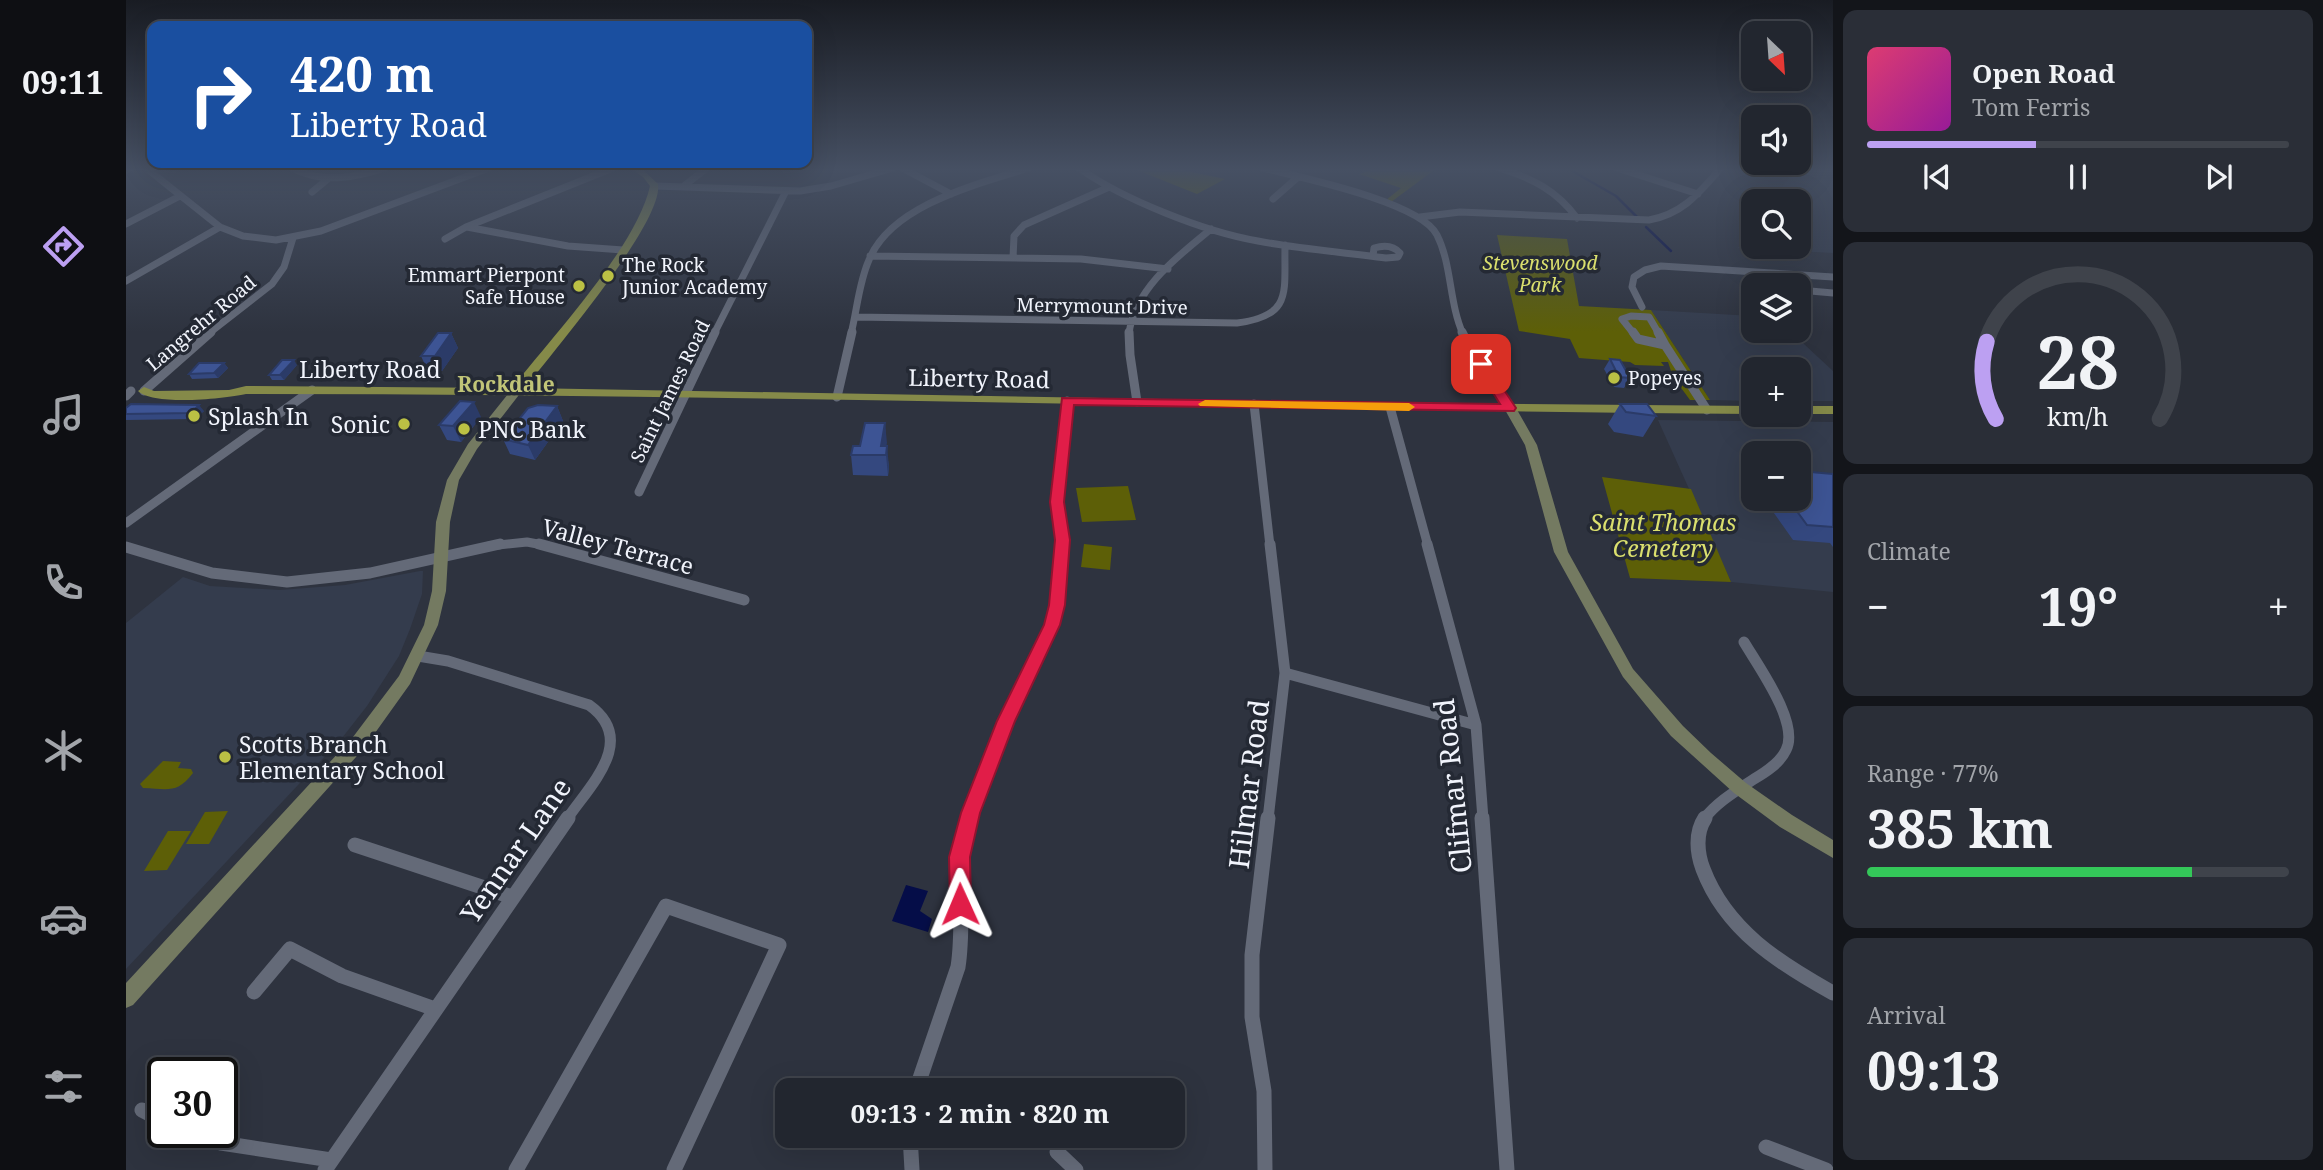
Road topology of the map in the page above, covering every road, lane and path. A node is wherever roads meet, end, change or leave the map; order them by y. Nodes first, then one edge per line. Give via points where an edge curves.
1 (214, 223) edge
2 (344, 223) edge
3 (477, 223) edge
4 (641, 223) edge
5 (770, 223) edge
6 (903, 223) edge
7 (1029, 223) edge
8 (1195, 223) edge
9 (1426, 223) edge
10 (220, 227) junction
11 (466, 227) junction
12 (1211, 229) junction
13 (293, 239) junction
14 (445, 239) dead end
15 (1285, 245) junction
16 (623, 250) junction
17 (870, 256) junction
18 (1373, 256) dead end
19 (1013, 258) junction
20 (1168, 269) junction
21 (126, 281) edge
22 (1811, 281) edge
23 (1832, 282) edge
24 (1811, 291) edge
25 (1833, 293) edge
26 (1642, 307) dead end
27 (855, 317) junction
28 (1130, 322) junction
29 (1666, 345) junction
30 (312, 390) junction
31 (516, 391) junction
32 (132, 392) edge
33 (684, 394) junction
34 (837, 397) junction
35 (1067, 401) junction
36 (1137, 402) junction
37 (1254, 404) junction
38 (1390, 407) junction
39 (1510, 408) junction
40 (1707, 410) junction
41 (1741, 410) edge
42 (1811, 410) edge
43 (1833, 411) edge
44 (639, 492) dead end
45 (126, 523) edge
46 (126, 547) edge
47 (440, 557) junction
48 (744, 600) dead end
49 (1744, 642) dead end
50 (418, 656) junction
51 (1284, 673) junction
52 (1476, 725) junction
53 (1740, 788) junction
54 (355, 845) dead end
55 (1833, 850) edge
56 (512, 897) junction
57 (254, 992) dead end
58 (1833, 993) edge
59 (126, 998) edge
60 (435, 1009) junction
61 (920, 1078) edge
62 (142, 1110) dead end
63 (147, 1113) edge
64 (238, 1147) edge
65 (1766, 1147) dead end
66 (911, 1148) edge
67 (1057, 1152) dead end
68 (328, 1165) edge
69 (516, 1170) edge
70 (674, 1170) edge
71 (912, 1170) edge
72 (1076, 1170) edge
73 (1265, 1170) edge
74 (1507, 1170) edge
75 (1826, 1170) edge

1 - 10 street
2 - 13 street
3 - 11 street
4 - 16 main road
5 - 33 street, Saint James Road
6 - 17 street
7 - 19 street via 1014,236
8 - 12 street
9 - 39 street via 1436,231 1459,327
10 - 13 street via 255,238
10 - 21 street
11 - 14 street
11 - 16 street via 557,245
12 - 15 street
12 - 20 street
13 - 32 street, Langrehr Road via 284,267 272,284
15 - 18 street
15 - 28 street, Merrymount Drive via 1281,306 1266,319
16 - 31 main road
17 - 19 street
17 - 27 street
19 - 20 street
20 - 28 street via 1143,297
22 - 23 street
23 - 26 street via 1661,266 1634,277 1632,287
24 - 25 street
27 - 28 street, Merrymount Drive
27 - 34 street
28 - 36 street
29 - 29 street via 1649,317 1622,319 1638,340
29 - 40 street
30 - 31 main road, Liberty Road
30 - 32 main road, Liberty Road
30 - 45 street
31 - 33 main road, Liberty Road
31 - 47 street via 472,447 453,480
33 - 34 main road, Liberty Road
33 - 44 street, Saint James Road
34 - 35 main road, Liberty Road
35 - 36 main road, Liberty Road
35 - 61 street via 1057,502 1062,540 1057,605 1006,721 963,840 958,967
36 - 37 main road, Liberty Road
37 - 38 main road, Liberty Road
37 - 51 street, Hilmar Road
38 - 39 main road, Liberty Road
38 - 52 street, Clifmar Road
39 - 40 main road, Liberty Road
39 - 53 street via 1531,445 1562,552 1612,648 1677,732
40 - 41 main road, Liberty Road
42 - 43 main road
46 - 47 street, Valley Terrace via 212,573 287,582 370,573
47 - 48 street, Valley Terrace via 527,542
47 - 50 street via 439,591
49 - 53 street via 1783,713 1790,738 1778,761
50 - 56 street, Yennar Lane via 589,705 601,713 613,732 602,768
50 - 59 street via 359,742
51 - 52 street
51 - 73 street, Hilmar Road via 1252,955 1251,989 1264,1091
52 - 74 street, Clifmar Road
53 - 55 street
53 - 58 street via 1703,820 1698,853 1704,873 1729,916 1750,938
54 - 56 street
56 - 60 street, Yennar Lane
57 - 60 street via 290,949 346,978
60 - 68 street, Yennar Lane
62 - 63 street
64 - 68 street via 285,1150
65 - 75 street
66 - 71 street
67 - 72 street
69 - 70 street via 666,906 779,946

